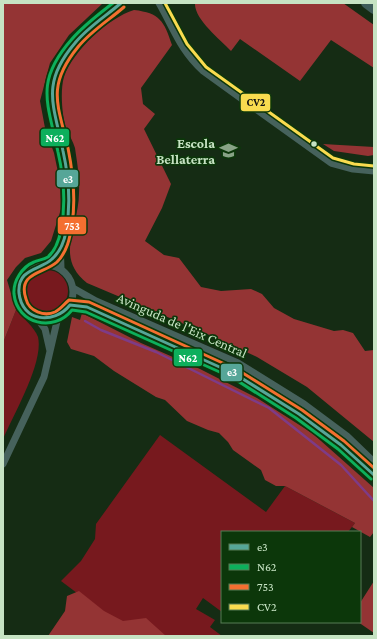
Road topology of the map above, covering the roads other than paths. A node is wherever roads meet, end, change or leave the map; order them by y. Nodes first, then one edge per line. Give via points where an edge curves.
1 (121, 3) edge
2 (159, 3) edge
3 (366, 3) edge
4 (374, 8) edge
5 (374, 171) edge
6 (61, 249) junction
7 (43, 265) junction
8 (61, 269) junction
9 (74, 288) junction
10 (70, 305) junction
11 (58, 316) junction
12 (36, 317) junction
13 (51, 353) junction
14 (374, 462) edge
15 (3, 464) edge
16 (374, 475) edge

1 - 6 street via 72,46 54,77 53,113 65,158 69,194 69,213
2 - 5 street via 177,39 190,59 203,71 331,163
3 - 4 street
6 - 7 street
6 - 8 street
7 - 8 street via 53,265
7 - 12 street via 26,274 19,289 22,304
8 - 9 street via 70,278
9 - 10 street
9 - 14 street, Avinguda de l'Eix Central via 96,301 238,363 304,404 347,436
10 - 11 street
10 - 16 street, Avinguda de l'Eix Central via 87,307 236,374 305,418 341,445
11 - 12 street via 47,319
11 - 13 street
12 - 13 street via 45,329
13 - 15 street via 33,403

